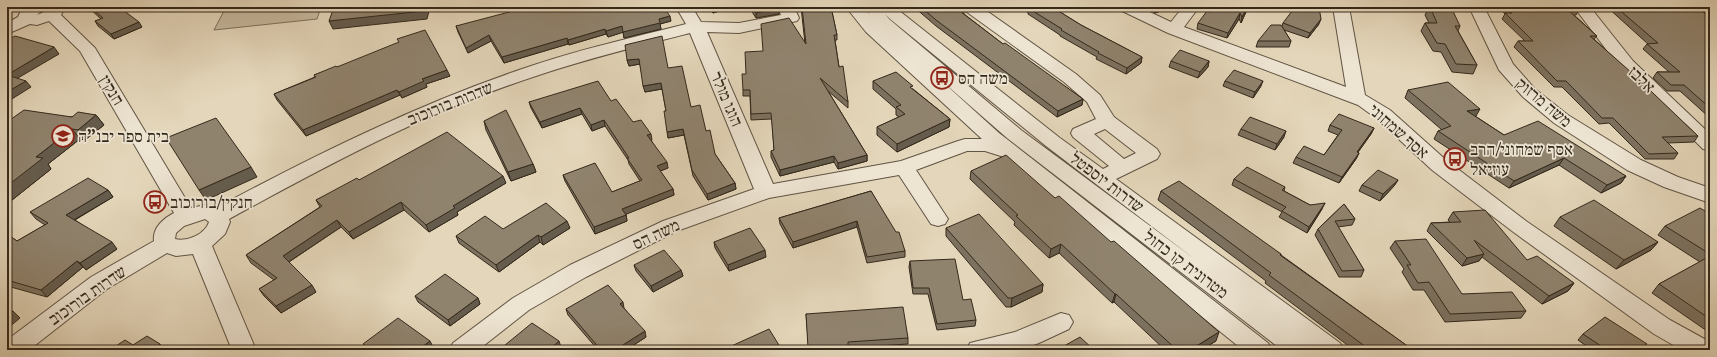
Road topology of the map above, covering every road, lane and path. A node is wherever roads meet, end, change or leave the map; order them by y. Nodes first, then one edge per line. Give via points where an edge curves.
1 (684, 7) edge
2 (854, 7) edge
3 (872, 7) edge
4 (888, 7) edge
5 (970, 7) edge
6 (1126, 7) edge
7 (1191, 7) edge
8 (1340, 7) edge
9 (1476, 7) edge
10 (1582, 7) edge
11 (41, 10) edge
12 (789, 13) edge
13 (696, 27) junction
14 (7, 29) edge
15 (1174, 29) junction
16 (1357, 98) junction
17 (972, 119) junction
18 (1107, 121) junction
19 (965, 145) junction
20 (1710, 145) edge
21 (1010, 152) junction
22 (904, 167) junction
23 (1123, 168) junction
24 (1102, 178) junction
25 (766, 192) junction
26 (1710, 196) edge
27 (186, 216) junction
28 (218, 216) junction
29 (938, 219) dead end
30 (200, 243) junction
31 (165, 244) junction
32 (1061, 322) dead end
33 (12, 350) edge
34 (244, 350) edge
35 (461, 350) edge
36 (978, 350) edge
37 (1260, 350) edge
38 (1299, 350) edge
39 (1332, 350) edge
40 (1703, 350) edge

1 - 13 street, הוגו מולר
2 - 17 street, שדרות יוספטל via 872,28
3 - 38 street, מטרונית קו כחול via 883,22 1014,134
4 - 24 street, שדרות יוספטל via 1053,142
5 - 18 street via 1070,78 1094,99
6 - 15 street, אסף שמחוני
7 - 15 street
8 - 16 street
9 - 26 street, משה מרזוק via 1504,66 1529,94 1561,119 1634,164 1671,182
10 - 20 street, אלבז via 1627,65
11 - 14 street
11 - 27 street, חנקין via 87,48
12 - 13 street, שדרות בורוכוב via 739,28
13 - 25 street, הוגו מולר
13 - 28 street, שדרות בורוכוב via 529,72 465,96 394,126 305,169
15 - 16 street, אסף שמחוני
16 - 40 street, אסף שמחוני via 1391,119 1420,149 1518,226 1662,327
17 - 19 street via 976,136
17 - 21 street, שדרות יוספטל
18 - 23 street via 1150,154
18 - 23 street via 1080,134
19 - 21 street, משה הס via 986,145
19 - 22 street, משה הס
21 - 37 street, שדרות יוספטל
22 - 25 street, משה הס
22 - 29 street
23 - 24 street
24 - 39 street, שדרות יוספטל
25 - 35 street, משה הס via 670,226 578,271 521,304
27 - 28 street via 205,212
27 - 31 street via 170,226 163,239
28 - 30 street via 220,221 215,233
30 - 31 street via 183,248
30 - 34 street
31 - 33 street, שדרות בורוכוב via 99,283
32 - 36 street via 1028,339

